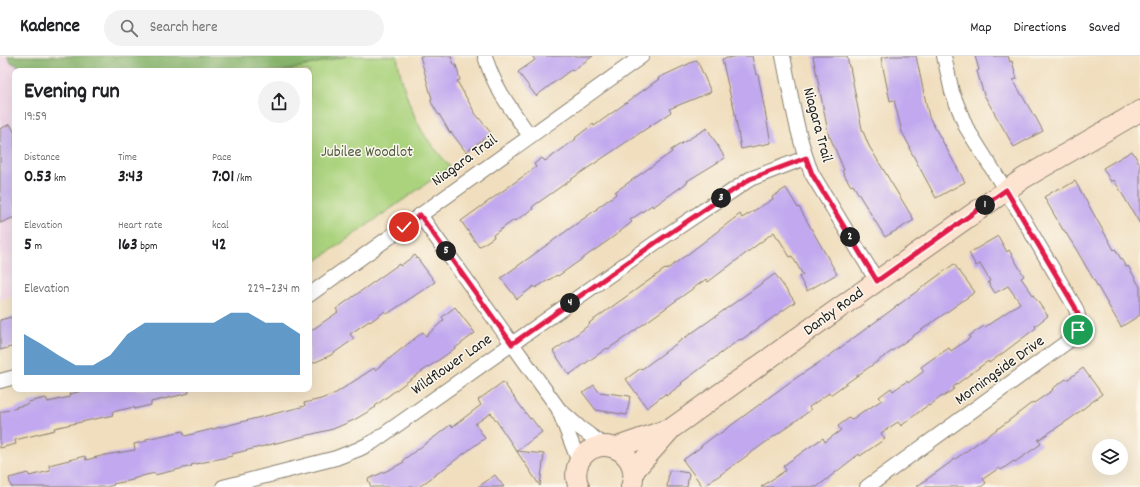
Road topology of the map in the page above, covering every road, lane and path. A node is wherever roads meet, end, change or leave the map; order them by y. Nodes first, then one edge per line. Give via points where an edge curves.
1 (485, 56) edge
2 (642, 56) edge
3 (783, 56) edge
4 (944, 56) edge
5 (1140, 111) edge
6 (530, 136) junction
7 (806, 158) junction
8 (1006, 190) junction
9 (420, 215) junction
10 (877, 281) junction
11 (312, 293) edge
12 (512, 344) junction
13 (12, 378) edge
14 (0, 381) edge
15 (558, 408) junction
16 (672, 428) junction
17 (610, 447) junction
18 (576, 479) edge
19 (633, 482) edge
20 (223, 487) edge
21 (867, 487) edge

1 - 6 street via 498,89
2 - 6 street, Niagara Trail
3 - 7 street, Niagara Trail
4 - 8 street, Morningside Drive via 952,92 966,127
5 - 8 street, Danby Road
6 - 9 street, Niagara Trail
7 - 10 street, Niagara Trail via 812,174
7 - 12 street, Wildflower Lane via 750,179
8 - 10 street, Danby Road
8 - 21 street, Morningside Drive via 1075,307 1080,320 1078,330 1074,337
9 - 11 street, Niagara Trail
9 - 12 street
10 - 16 street, Danby Road
12 - 15 street
12 - 20 street, Wildflower Lane via 359,449 336,458
13 - 14 street
15 - 17 street via 580,428
15 - 18 street
16 - 17 street, Danby Road
16 - 19 street, Danby Road
17 - 18 street, Danby Road via 590,450
17 - 19 street via 628,457

